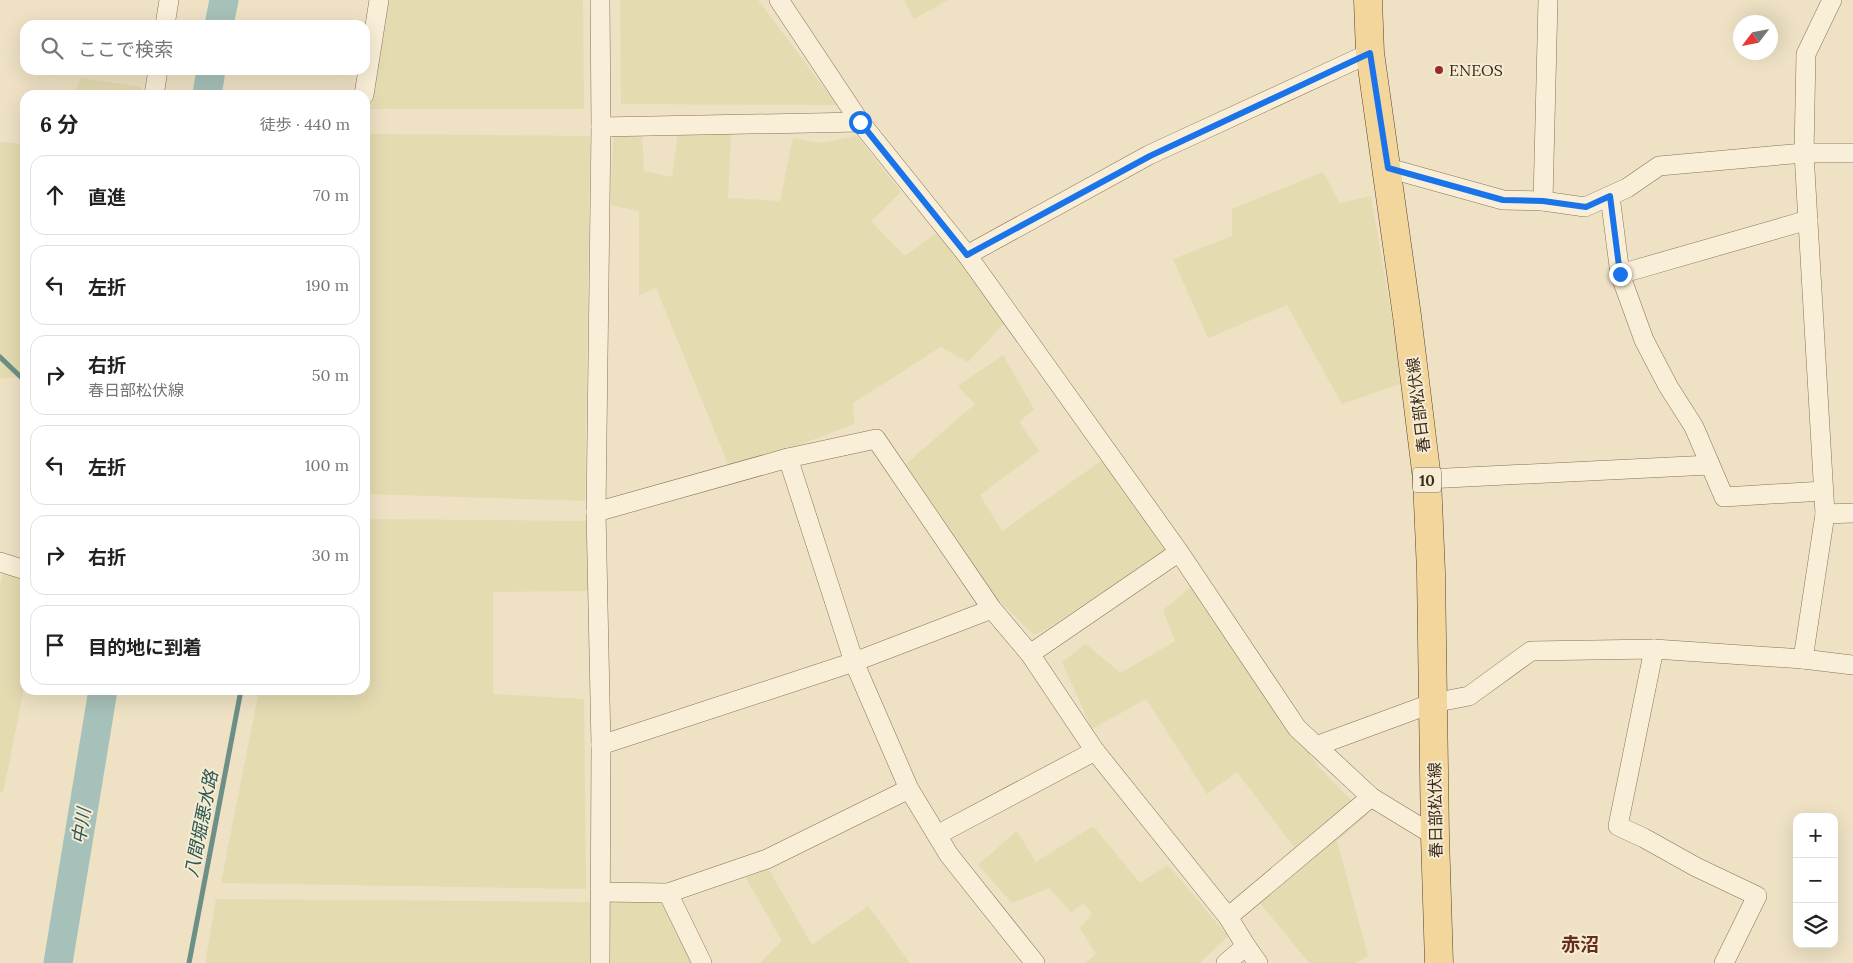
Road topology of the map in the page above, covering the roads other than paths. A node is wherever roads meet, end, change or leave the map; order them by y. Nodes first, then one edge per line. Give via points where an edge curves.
1 (170, 0) edge
2 (379, 0) edge
3 (600, 0) edge
4 (779, 0) edge
5 (1368, 0) edge
6 (1548, 0) edge
7 (1832, 0) edge
8 (166, 20) edge
9 (1370, 53) junction
10 (370, 57) edge
11 (157, 75) edge
12 (367, 75) edge
13 (155, 90) edge
14 (365, 90) edge
15 (860, 122) junction
16 (601, 127) junction
17 (1804, 153) junction
18 (1853, 153) edge
19 (1388, 168) junction
20 (1610, 196) junction
21 (1543, 201) junction
22 (1808, 220) junction
23 (967, 255) junction
24 (1620, 274) junction
25 (788, 458) junction
26 (1710, 465) junction
27 (1427, 479) junction
28 (1823, 491) junction
29 (596, 512) junction
30 (1853, 513) edge
31 (1825, 514) junction
32 (1179, 552) junction
33 (0, 562) edge
34 (20, 568) edge
35 (992, 609) junction
36 (1654, 649) junction
37 (1030, 654) junction
38 (1802, 659) junction
39 (854, 662) junction
40 (1853, 665) edge
41 (1433, 703) junction
42 (601, 745) junction
43 (1316, 746) junction
44 (1095, 751) junction
45 (909, 789) junction
46 (1371, 797) junction
47 (937, 835) junction
48 (1435, 836) junction
49 (601, 892) junction
50 (668, 893) junction
51 (1228, 918) junction
52 (1246, 946) junction
53 (600, 963) edge
54 (702, 963) edge
55 (1035, 963) edge
56 (1226, 963) edge
57 (1258, 963) edge
58 (1439, 963) edge
59 (1724, 963) edge

1 - 8 street
2 - 10 street
3 - 16 street
4 - 15 street
5 - 9 main road, 春日部松伏線 / 10
6 - 21 street
7 - 17 street via 1806,54
9 - 19 main road, 春日部松伏線 / 10
9 - 23 street via 1150,156
11 - 13 street
12 - 14 street
15 - 16 street
15 - 23 street
16 - 29 street
17 - 18 street
17 - 20 street via 1658,166
17 - 22 street
19 - 21 street via 1503,200
19 - 27 main road, 春日部松伏線 / 10
20 - 21 street via 1586,207
20 - 24 street
22 - 24 street
22 - 28 street
23 - 32 street
24 - 26 street via 1644,340 1694,427
25 - 29 street
25 - 35 street via 876,440
25 - 39 street
26 - 27 street
26 - 28 street via 1724,497
27 - 41 main road, 春日部松伏線 / 10
28 - 31 street
29 - 42 street
30 - 31 street
31 - 38 street
32 - 37 street
32 - 43 street via 1297,728
33 - 34 street
35 - 37 street
35 - 39 street
36 - 38 street
36 - 41 street via 1531,651 1469,696
36 - 59 street via 1618,826 1756,896
37 - 44 street
38 - 40 street
39 - 42 street
39 - 45 street
41 - 43 street
41 - 48 main road, 春日部松伏線 / 10
42 - 49 street
43 - 46 street
44 - 47 street
44 - 51 street
45 - 47 street
45 - 50 street via 767,859
46 - 48 street
46 - 51 street
47 - 55 street
48 - 58 main road, 春日部松伏線 / 10
49 - 50 street
49 - 53 street
50 - 54 street
51 - 52 street
52 - 56 street
52 - 57 street

